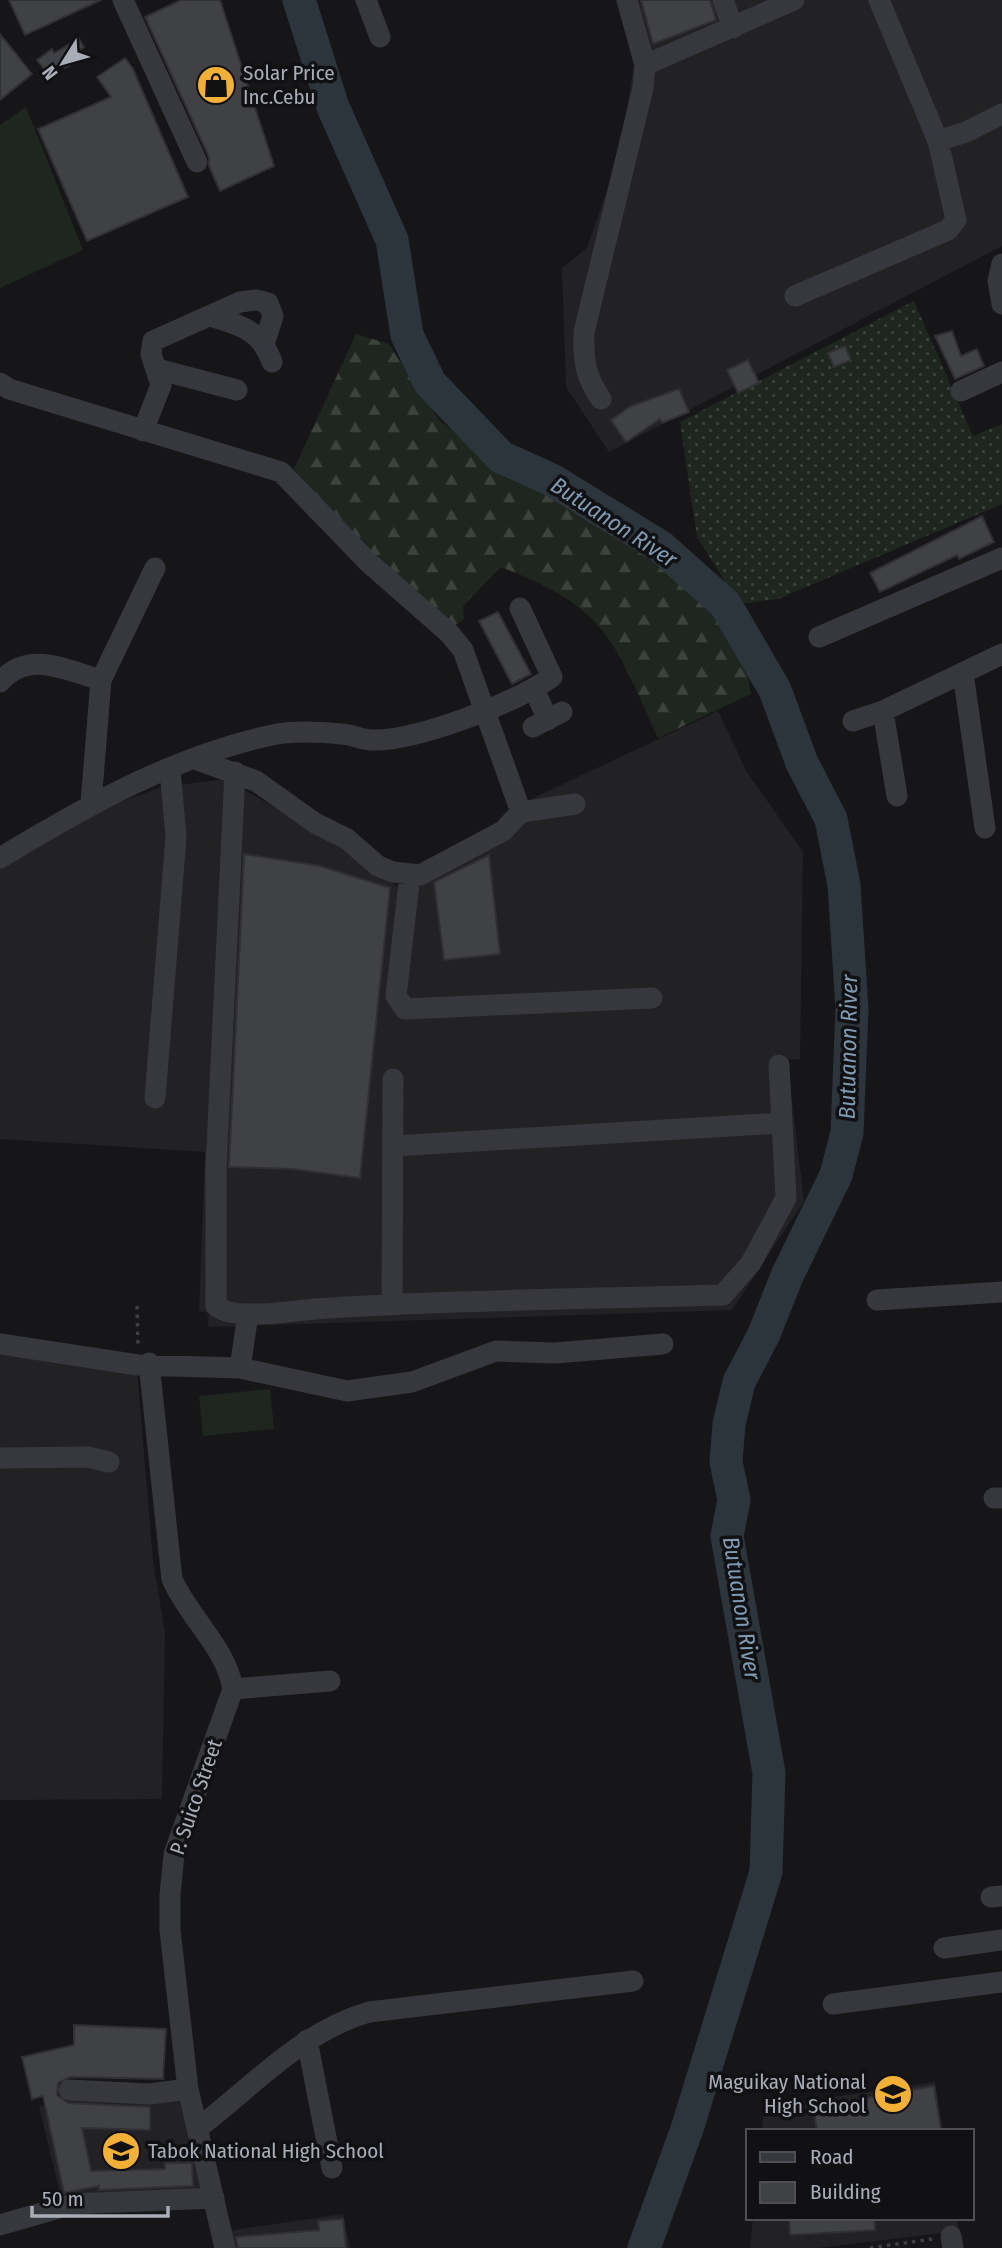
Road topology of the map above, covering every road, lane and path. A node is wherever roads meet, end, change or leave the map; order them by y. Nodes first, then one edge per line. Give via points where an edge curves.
1 (123, 0) edge
2 (366, 0) edge
3 (627, 0) edge
4 (723, 0) edge
5 (794, 0) edge
6 (879, 0) edge
7 (733, 28) junction
8 (380, 37) dead end
9 (645, 65) junction
10 (1002, 114) edge
11 (938, 141) junction
12 (197, 162) dead end
13 (1002, 264) edge
14 (794, 296) dead end
15 (1002, 303) edge
16 (210, 316) junction
17 (265, 341) junction
18 (272, 362) dead end
19 (157, 369) junction
20 (1002, 372) edge
21 (0, 383) edge
22 (237, 390) dead end
23 (961, 391) dead end
24 (601, 399) dead end
25 (143, 432) junction
26 (1002, 558) edge
27 (155, 568) dead end
28 (520, 608) dead end
29 (819, 637) dead end
30 (1002, 653) edge
31 (963, 673) junction
32 (101, 680) junction
33 (0, 682) edge
34 (534, 689) junction
35 (486, 710) junction
36 (883, 711) junction
37 (548, 719) dead end
38 (853, 721) dead end
39 (195, 759) junction
40 (170, 769) junction
41 (235, 772) junction
42 (897, 796) dead end
43 (91, 803) junction
44 (575, 804) dead end
45 (521, 812) junction
46 (985, 828) dead end
47 (0, 858) edge
48 (410, 875) junction
49 (652, 998) dead end
50 (779, 1065) dead end
51 (393, 1079) dead end
52 (155, 1098) dead end
53 (782, 1123) junction
54 (393, 1146) junction
55 (1002, 1292) edge
56 (877, 1300) dead end
57 (392, 1304) junction
58 (137, 1306) dead end
59 (248, 1314) junction
60 (0, 1344) edge
61 (663, 1344) dead end
62 (144, 1364) junction
63 (240, 1367) junction
64 (0, 1458) edge
65 (109, 1462) dead end
66 (330, 1681) dead end
67 (233, 1689) junction
68 (1002, 1940) edge
69 (944, 1948) dead end
70 (633, 1981) dead end
71 (1002, 1982) edge
72 (833, 2004) dead end
73 (307, 2040) junction
74 (188, 2089) junction
75 (69, 2090) dead end
76 (198, 2128) junction
77 (332, 2168) dead end
78 (214, 2198) junction
79 (0, 2225) edge
80 (952, 2242) edge
81 (225, 2248) edge
82 (870, 2248) edge

1 - 12 street
2 - 8 street
3 - 9 street
4 - 7 street
5 - 7 street
6 - 11 street
7 - 9 street
9 - 24 street via 584,332 583,359 589,383
10 - 11 street
11 - 14 street via 956,220 948,230
13 - 15 street via 998,281
16 - 17 street
16 - 17 street via 240,303 268,303 273,316
16 - 19 street via 153,341 151,354
17 - 18 street
19 - 22 street
19 - 25 street via 161,385
20 - 23 street
21 - 25 street
25 - 35 street via 281,472 368,562 449,633 463,650
26 - 29 street
27 - 32 street
28 - 34 street via 552,677
30 - 31 street
31 - 36 street
31 - 46 street
32 - 33 street via 42,663 22,664
32 - 43 street
34 - 35 street
34 - 37 street
35 - 39 street via 408,736 371,740 342,734 281,733
35 - 45 street
36 - 38 street
36 - 42 street
39 - 40 street
39 - 41 street
40 - 43 street
40 - 52 street via 176,837
41 - 48 street via 341,834 379,866
41 - 59 street via 216,1168 216,1306
43 - 47 street
44 - 45 street
45 - 48 street via 503,831 420,875
48 - 49 street via 396,996 405,1009
50 - 53 street
51 - 54 street
53 - 54 street
53 - 57 street via 786,1198 751,1263 723,1295
54 - 57 street
55 - 56 street
57 - 59 street
58 - 62 path
59 - 63 street
60 - 62 street
61 - 63 street via 555,1353 496,1351 412,1382 347,1391
62 - 63 street
62 - 67 street via 172,1579 180,1598 226,1661
64 - 65 street via 88,1457
66 - 67 street
67 - 74 street, P. Suico Street via 174,1854 170,1930
68 - 69 street
70 - 73 street via 369,2012
71 - 72 street
73 - 76 street
73 - 77 street
74 - 75 street via 149,2094
74 - 76 street, P. Suico Street
76 - 78 street, P. Suico Street
78 - 79 street via 73,2204
78 - 81 street, P. Suico Street
80 - 82 path

